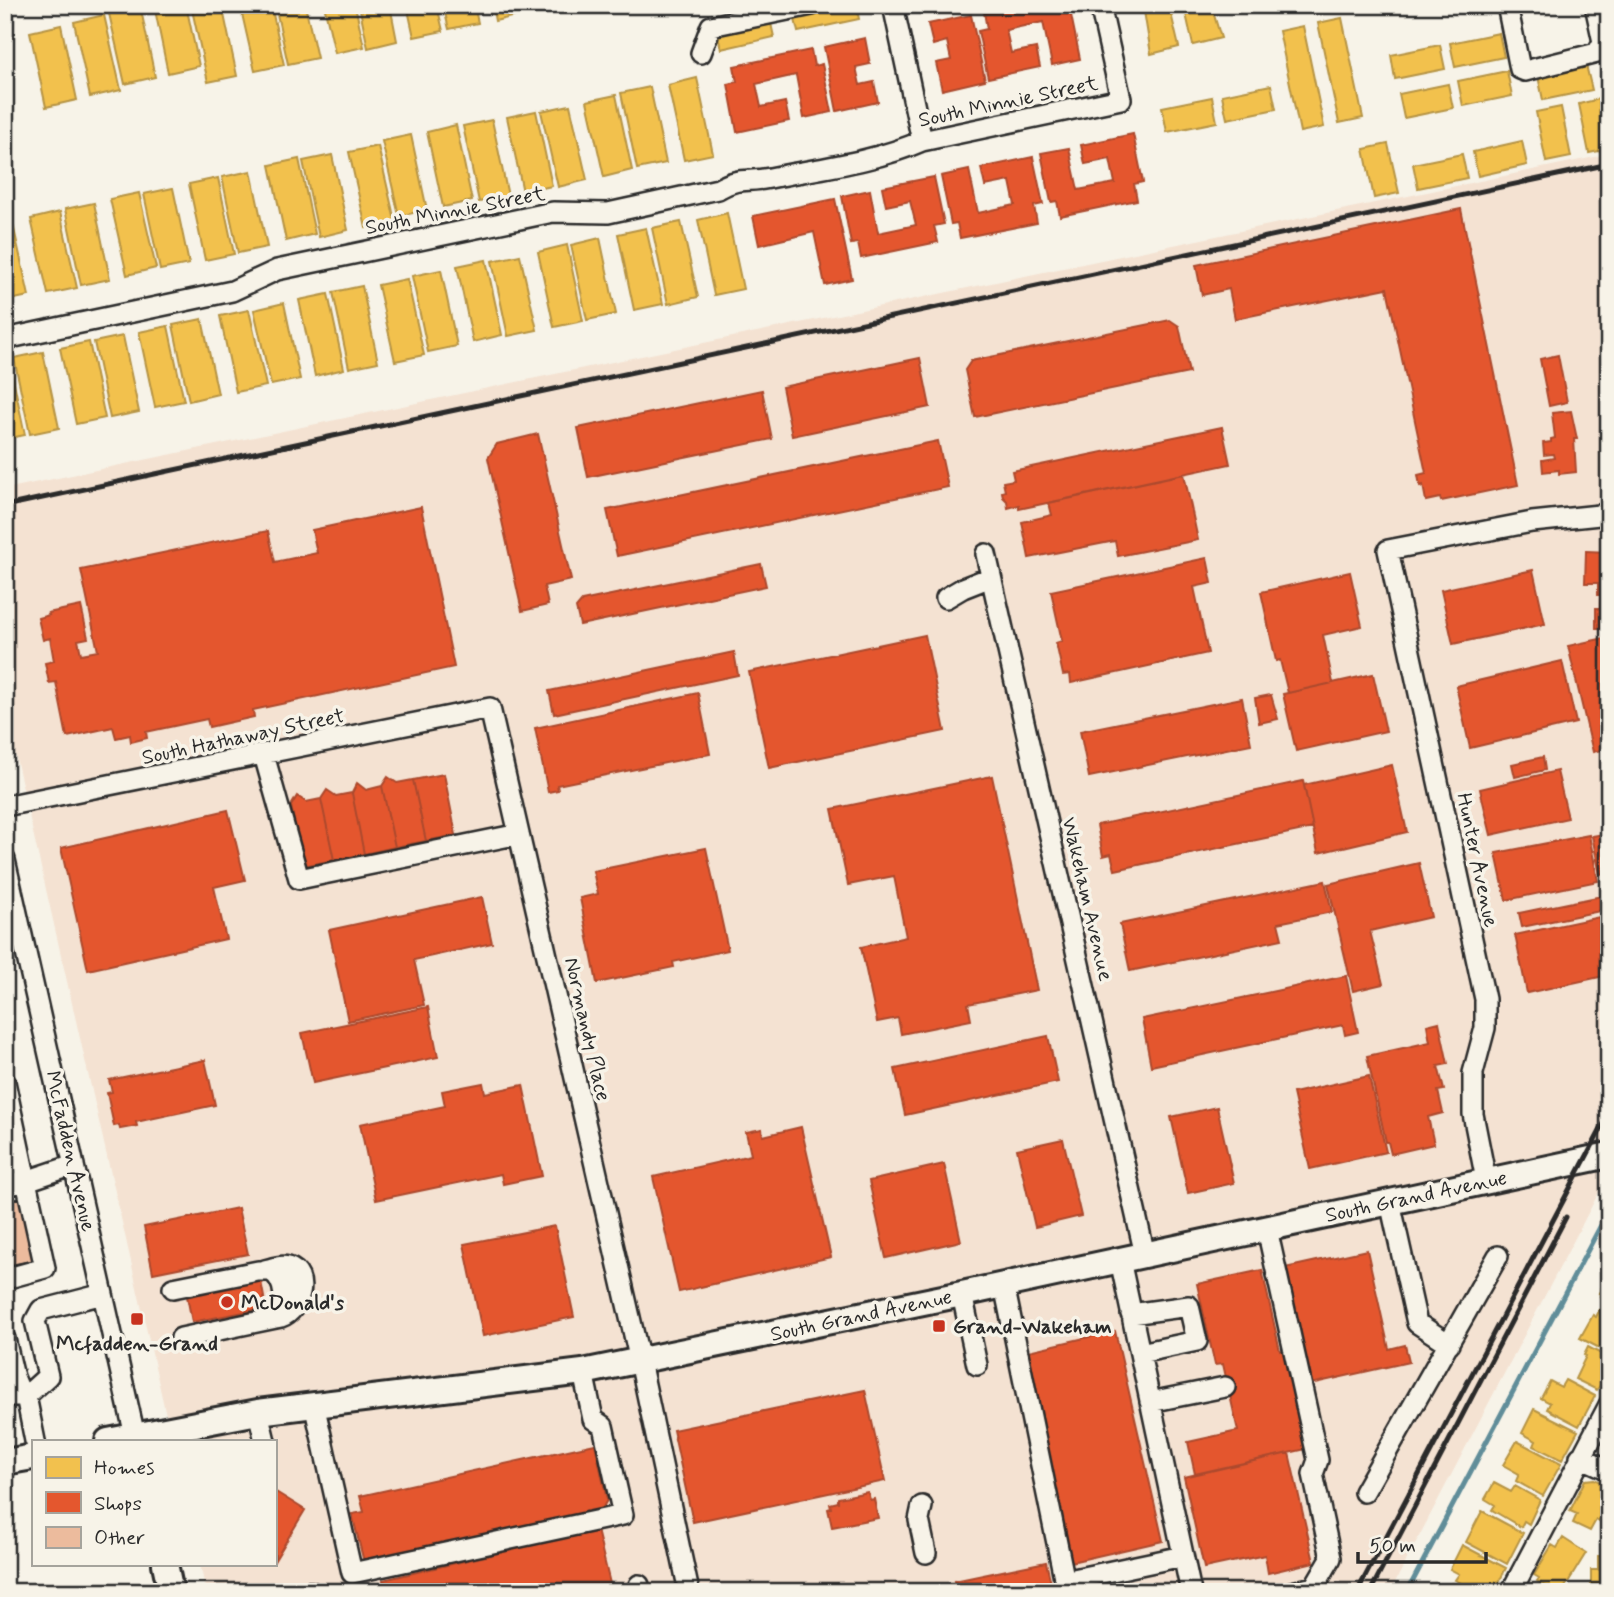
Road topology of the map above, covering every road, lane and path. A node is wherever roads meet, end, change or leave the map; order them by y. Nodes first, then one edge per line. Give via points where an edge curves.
1 (811, 5) edge
2 (893, 5) edge
3 (1100, 5) edge
4 (1507, 5) edge
5 (1595, 5) edge
6 (701, 53) dead end
7 (922, 141) junction
8 (5, 339) edge
9 (1609, 514) edge
10 (986, 554) dead end
11 (991, 577) junction
12 (946, 598) dead end
13 (490, 708) joint
14 (264, 755) junction
15 (5, 806) edge
16 (519, 834) junction
17 (5, 860) edge
18 (5, 1082) edge
19 (11, 1140) edge
20 (1609, 1155) edge
21 (74, 1165) junction
22 (1486, 1180) junction
23 (26, 1181) junction
24 (5, 1186) edge
25 (1390, 1202) junction
26 (1267, 1229) junction
27 (1145, 1255) junction
28 (1498, 1256) dead end
29 (1120, 1260) junction
30 (5, 1279) edge
31 (1004, 1285) junction
32 (173, 1288) dead end
33 (103, 1294) junction
34 (962, 1294) junction
35 (1131, 1314) junction
36 (181, 1338) dead end
37 (5, 1339) edge
38 (1449, 1344) junction
39 (1140, 1353) junction
40 (640, 1361) junction
41 (977, 1365) dead end
42 (583, 1372) junction
43 (1225, 1387) dead end
44 (5, 1396) edge
45 (26, 1396) junction
46 (1150, 1402) junction
47 (314, 1404) junction
48 (1609, 1405) edge
49 (258, 1412) junction
50 (136, 1438) edge
51 (35, 1440) edge
52 (117, 1440) edge
53 (265, 1440) edge
54 (32, 1457) edge
55 (1580, 1457) junction
56 (5, 1462) edge
57 (1609, 1470) edge
58 (1364, 1492) dead end
59 (922, 1506) dead end
60 (926, 1553) dead end
61 (1183, 1556) junction
62 (164, 1566) edge
63 (1066, 1586) edge
64 (171, 1592) edge
65 (690, 1592) edge
66 (1191, 1592) edge
67 (1292, 1592) edge
68 (1511, 1592) edge

1 - 6 street via 711,26
2 - 7 street
3 - 7 street, South Minnie Street via 1121,99
4 - 5 street via 1520,69 1525,71 1597,53 1603,42
7 - 8 street, South Minnie Street via 894,153 761,180 734,180 718,189 608,213 553,212 277,270 232,291
9 - 22 street, Hunter Avenue via 1532,522 1388,550 1485,999 1485,1028 1473,1073 1473,1114
10 - 11 street, Wakeham Avenue
11 - 12 street
11 - 27 street, Wakeham Avenue
13 - 14 street, South Hathaway Street
13 - 16 street, Normandy Place
14 - 15 street, South Hathaway Street
14 - 16 street via 299,879
16 - 40 street, Normandy Place
17 - 21 street, McFadden Avenue
18 - 19 street
19 - 23 street
20 - 22 main road, South Grand Avenue
21 - 23 street
21 - 33 street, McFadden Avenue
22 - 25 main road, South Grand Avenue
23 - 24 street
23 - 30 street via 45,1268
25 - 26 main road, South Grand Avenue
25 - 38 street via 1417,1323
26 - 27 main road, South Grand Avenue
26 - 67 street via 1318,1460 1313,1474 1331,1558 1314,1587
27 - 29 main road, South Grand Avenue
28 - 38 street
29 - 31 main road, South Grand Avenue
29 - 35 street
31 - 34 main road, South Grand Avenue
31 - 63 street
32 - 36 street via 265,1270 276,1273 283,1293 283,1307 276,1318
33 - 45 street via 41,1310 35,1321 48,1376
33 - 50 street, McFadden Avenue
34 - 40 main road, South Grand Avenue
34 - 41 street
35 - 39 street
35 - 39 street via 1189,1306 1197,1341
37 - 45 street via 14,1377
38 - 58 street
39 - 46 street
40 - 42 main road, South Grand Avenue
40 - 65 street, Normandy Place
42 - 47 main road, South Grand Avenue
42 - 47 street via 593,1419 603,1426 623,1516 352,1573
43 - 46 street
44 - 45 street
45 - 51 street
46 - 61 street
47 - 49 main road, South Grand Avenue
48 - 55 street
49 - 50 main road, South Grand Avenue
49 - 53 street
50 - 52 main road, South Grand Avenue
54 - 56 main road
55 - 57 street
55 - 68 street
59 - 60 street via 919,1520
61 - 63 street
61 - 66 street
62 - 64 main road

